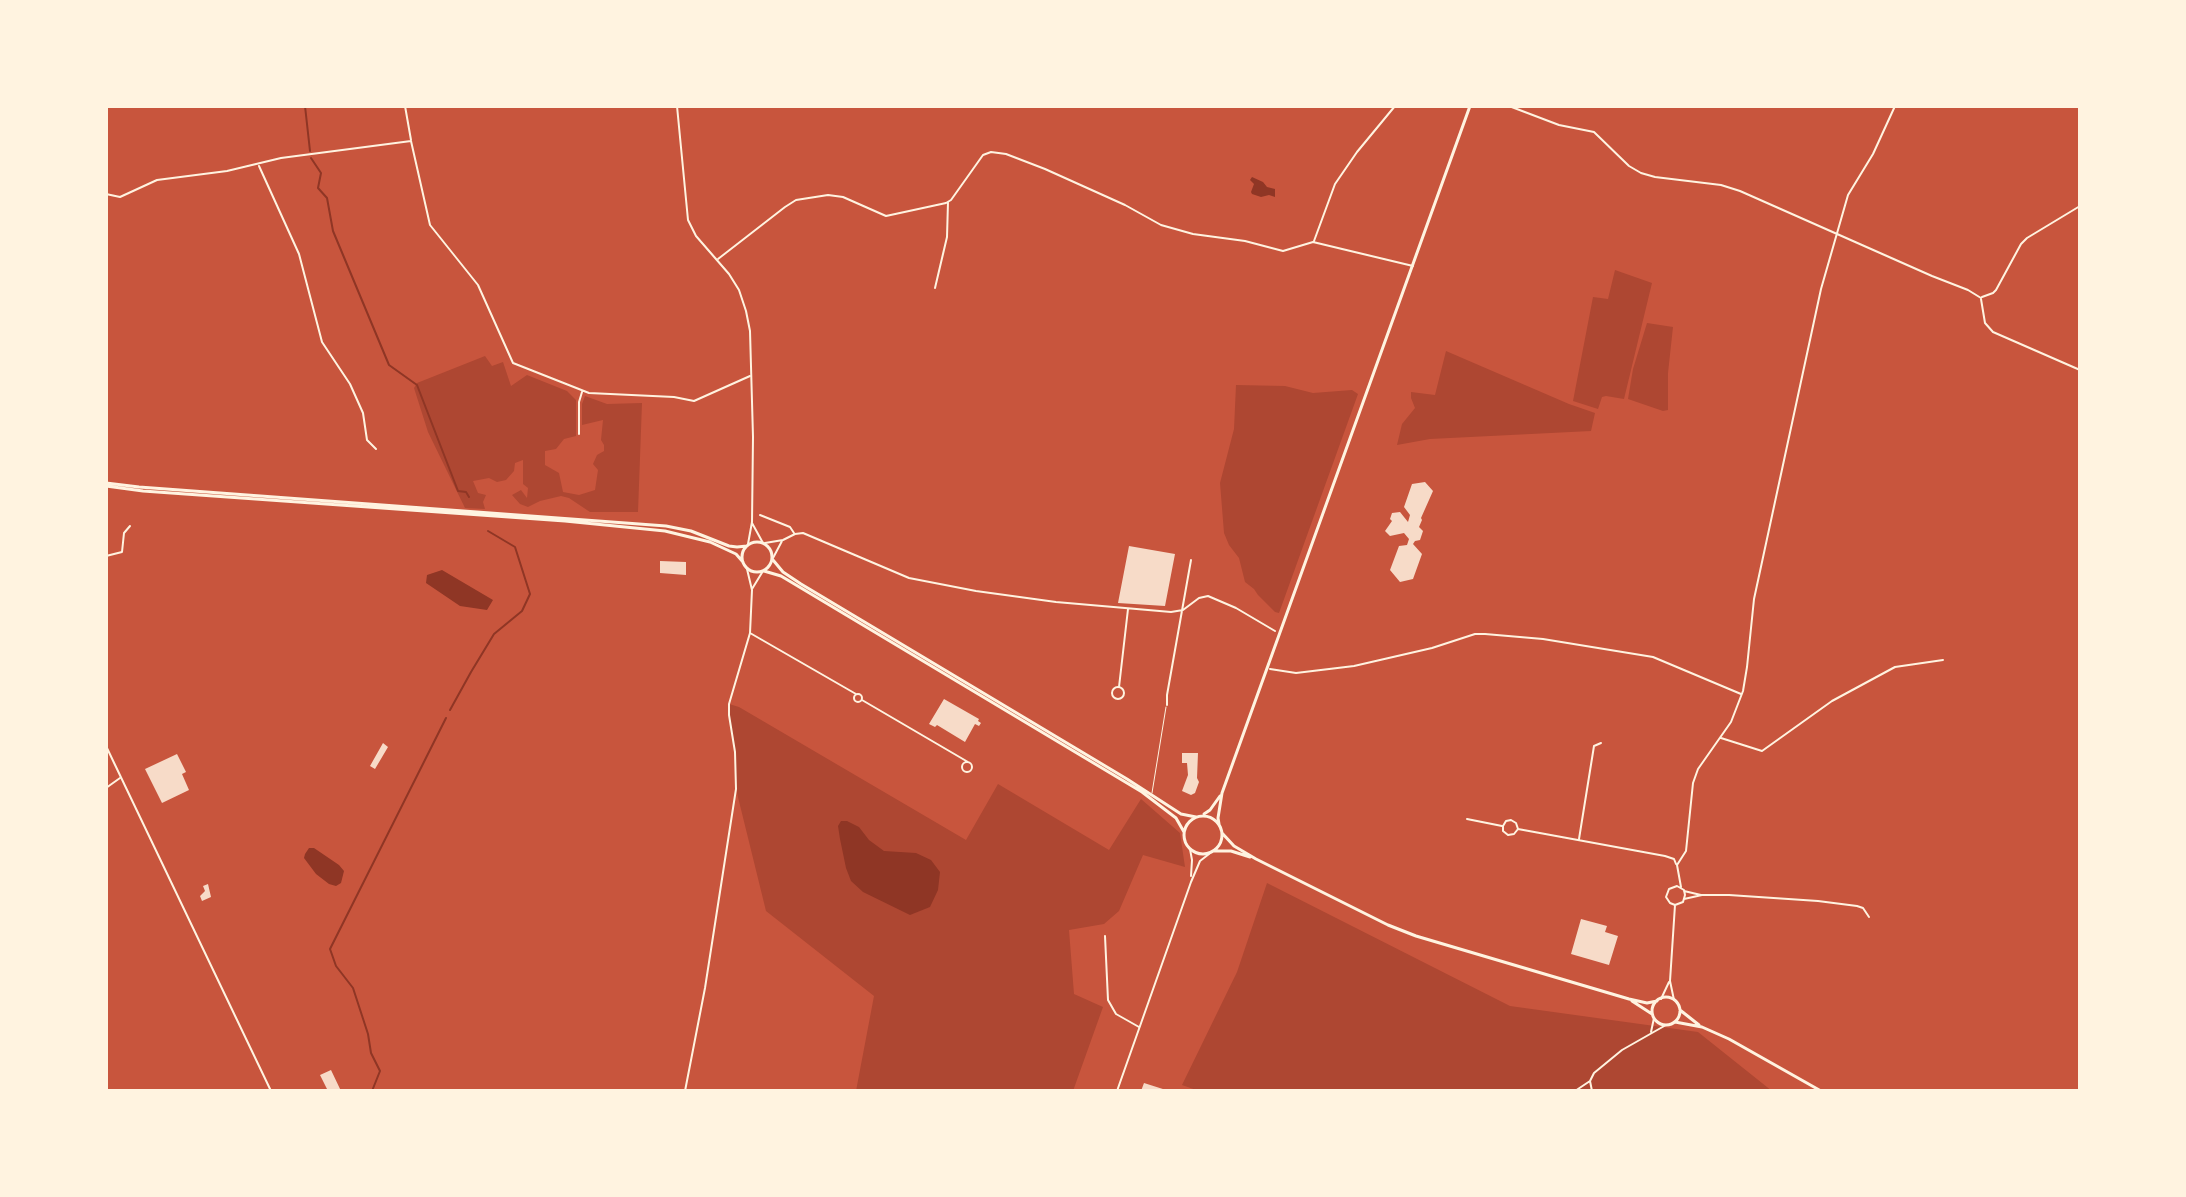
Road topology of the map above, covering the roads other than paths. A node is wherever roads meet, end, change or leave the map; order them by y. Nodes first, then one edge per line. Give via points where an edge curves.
1 (405, 106) edge
2 (677, 106) edge
3 (1395, 106) edge
4 (1470, 106) edge
5 (1509, 106) edge
6 (1895, 106) edge
7 (411, 141) junction
8 (257, 164) junction
9 (106, 194) edge
10 (948, 202) junction
11 (2080, 206) edge
12 (1836, 234) junction
13 (1313, 242) junction
14 (717, 260) junction
15 (1413, 266) junction
16 (935, 288) dead end
17 (1981, 298) junction
18 (2080, 370) edge
19 (751, 375) junction
20 (582, 390) junction
21 (579, 434) dead end
22 (376, 449) dead end
23 (106, 484) edge
24 (760, 515) dead end
25 (752, 522) junction
26 (130, 526) dead end
27 (795, 534) junction
28 (783, 540) junction
29 (763, 543) junction
30 (747, 546) junction
31 (106, 556) edge
32 (773, 559) junction
33 (1191, 560) dead end
34 (743, 562) junction
35 (747, 569) junction
36 (764, 571) junction
37 (752, 590) junction
38 (1128, 608) junction
39 (1183, 610) junction
40 (1275, 631) dead end
41 (750, 633) junction
42 (1943, 660) dead end
43 (1268, 669) junction
44 (1119, 687) dead end
45 (856, 694) junction
46 (1742, 695) junction
47 (862, 700) junction
48 (1167, 705) joint
49 (1720, 738) junction
50 (1601, 743) dead end
51 (106, 746) edge
52 (968, 762) dead end
53 (121, 777) junction
54 (106, 788) edge
55 (1222, 793) junction
56 (1152, 795) junction
57 (1198, 816) junction
58 (1467, 819) dead end
59 (1219, 824) junction
60 (1503, 826) junction
61 (1518, 829) junction
62 (1184, 832) junction
63 (1222, 833) junction
64 (1579, 840) junction
65 (1190, 849) junction
66 (1215, 851) junction
67 (1209, 854) junction
68 (1256, 859) junction
69 (1677, 865) junction
70 (1677, 875) junction
71 (1191, 882) junction
72 (1672, 886) junction
73 (1681, 887) junction
74 (1684, 891) junction
75 (1702, 895) junction
76 (1684, 899) junction
77 (1675, 905) junction
78 (1869, 917) dead end
79 (1105, 936) dead end
80 (1670, 981) junction
81 (1629, 999) junction
82 (1659, 1000) junction
83 (1674, 1000) junction
84 (1680, 1009) junction
85 (1653, 1016) junction
86 (1675, 1022) junction
87 (1666, 1025) junction
88 (1139, 1027) junction
89 (1702, 1027) junction
90 (1651, 1033) junction
91 (1590, 1081) junction
92 (1591, 1090) edge
93 (271, 1091) edge
94 (685, 1091) edge
95 (1117, 1091) edge
96 (1575, 1091) edge
97 (1583, 1091) edge
98 (1821, 1091) edge

1 - 7 street
2 - 14 street via 688,220
3 - 13 street via 1335,184
4 - 15 main road
5 - 12 street via 1594,132 1641,173 1731,187
6 - 12 street via 1848,195
7 - 8 street
7 - 20 street via 430,225 478,285 513,363
8 - 9 street via 157,180 126,196
8 - 22 street via 299,254 322,342 350,384 363,413 367,440
10 - 13 street via 983,155 998,152 1161,225 1283,251
10 - 14 street via 886,216 843,197 796,200
10 - 16 street via 947,237
11 - 17 street via 2027,238 1996,290
12 - 17 street
12 - 46 street via 1759,575
13 - 15 street
14 - 19 street via 739,290 746,311
15 - 43 main road
17 - 18 street via 1985,323 1993,332
19 - 20 street via 694,401
19 - 25 street
20 - 21 street
23 - 30 main road via 666,526 729,546
23 - 34 main road via 665,531 710,542
24 - 27 street
25 - 29 street
25 - 30 street
26 - 31 street via 122,552
27 - 28 street
27 - 38 street via 813,536 909,578
28 - 29 street
28 - 32 street
29 - 30 main road
29 - 32 main road
30 - 34 main road
32 - 36 main road
32 - 56 main road via 791,578
33 - 39 street
34 - 35 main road
35 - 36 main road
35 - 37 street
36 - 37 street
36 - 62 main road via 781,576 1142,792 1176,818
37 - 41 street
38 - 39 street
38 - 44 street
39 - 40 street via 1199,598 1215,597
39 - 48 street
41 - 45 street
41 - 94 street via 729,704 736,789
42 - 49 street via 1895,667 1832,701 1762,751
43 - 46 street via 1296,673 1354,666 1485,634 1653,657
43 - 55 main road
45 - 47 street
45 - 47 street via 854,700
46 - 49 street
47 - 52 street
48 - 56 lane
49 - 69 street via 1698,769 1686,851
50 - 64 street via 1594,746
51 - 53 street
53 - 54 street
53 - 93 street
55 - 57 main road
55 - 59 main road
56 - 57 main road via 1181,814
57 - 59 main road
57 - 62 main road
58 - 60 street
59 - 63 main road
60 - 61 street via 1511,820
60 - 61 street via 1510,835
61 - 64 street
62 - 65 main road
63 - 66 main road
63 - 68 main road
64 - 69 street via 1665,856
65 - 67 main road
65 - 71 street
66 - 67 main road
66 - 68 main road
67 - 71 street
68 - 81 main road via 1416,936
69 - 70 street
70 - 72 street
70 - 73 street
71 - 88 street
72 - 73 street
72 - 77 street via 1666,897
73 - 74 street
74 - 75 street
74 - 76 street
75 - 76 street
75 - 78 street via 1857,906
76 - 77 street
77 - 80 street
79 - 88 street via 1108,1000 1116,1014
80 - 82 street
80 - 83 street
81 - 82 main road
81 - 85 main road
82 - 83 main road
82 - 85 main road
83 - 84 main road
84 - 86 main road
84 - 89 main road
85 - 87 main road
85 - 90 street
86 - 87 main road
86 - 89 main road
87 - 90 street
88 - 95 street
89 - 98 main road
90 - 91 street via 1622,1050
91 - 92 street
91 - 96 street
92 - 97 street

